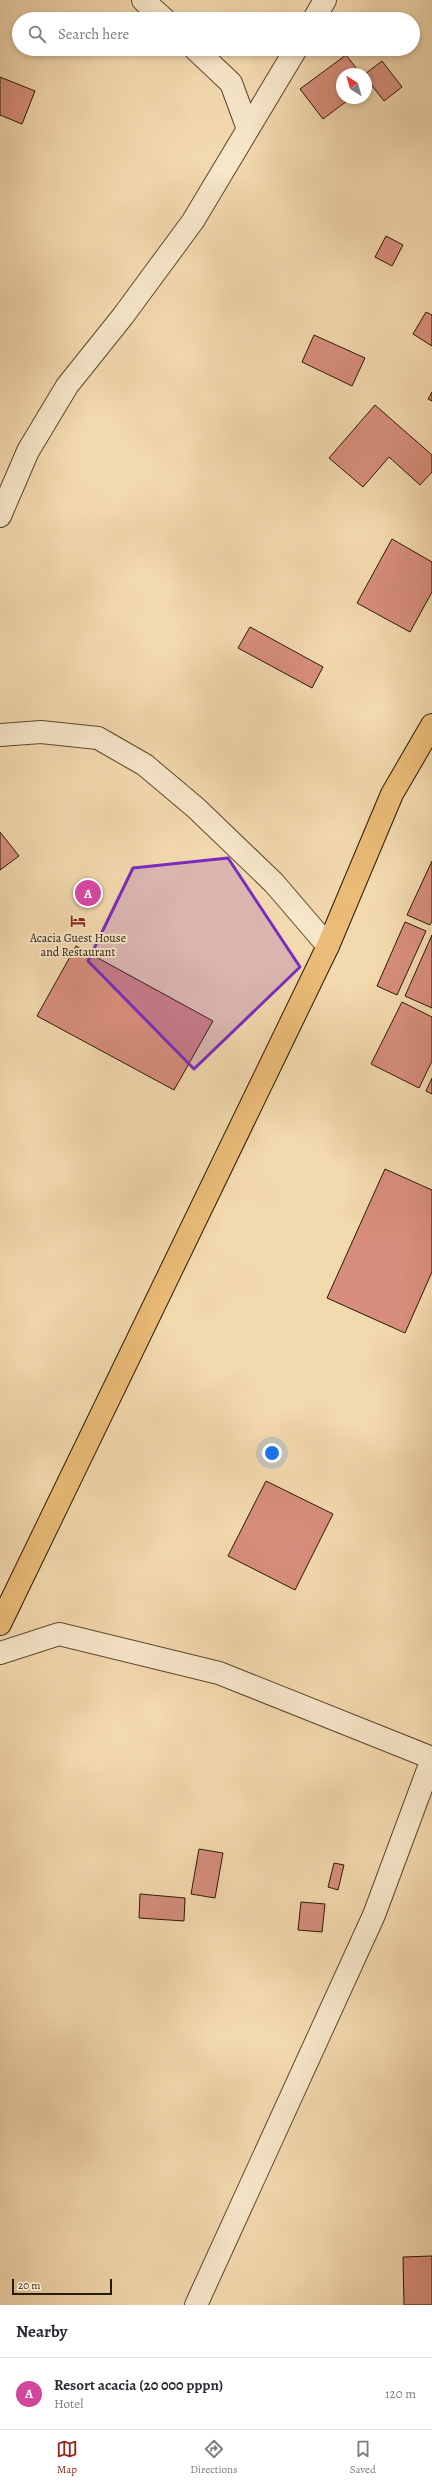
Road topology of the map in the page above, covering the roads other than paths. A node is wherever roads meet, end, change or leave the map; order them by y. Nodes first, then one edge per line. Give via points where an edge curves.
1 (144, 0) edge
2 (325, 0) edge
3 (157, 12) edge
4 (318, 12) edge
5 (202, 56) edge
6 (292, 56) edge
7 (248, 129) junction
8 (0, 516) edge
9 (432, 725) edge
10 (0, 735) edge
11 (328, 946) junction
12 (0, 1624) edge
13 (0, 1653) edge
14 (432, 1759) edge
15 (196, 2305) edge

1 - 3 street
2 - 4 street
5 - 7 street via 231,83
6 - 7 street
7 - 8 street via 193,221 123,316 67,386 28,451
9 - 11 main road via 392,794
10 - 11 street via 41,732 98,738 145,765 196,808 274,883
11 - 12 main road
13 - 14 street via 59,1634 219,1672
14 - 15 street via 374,1916

